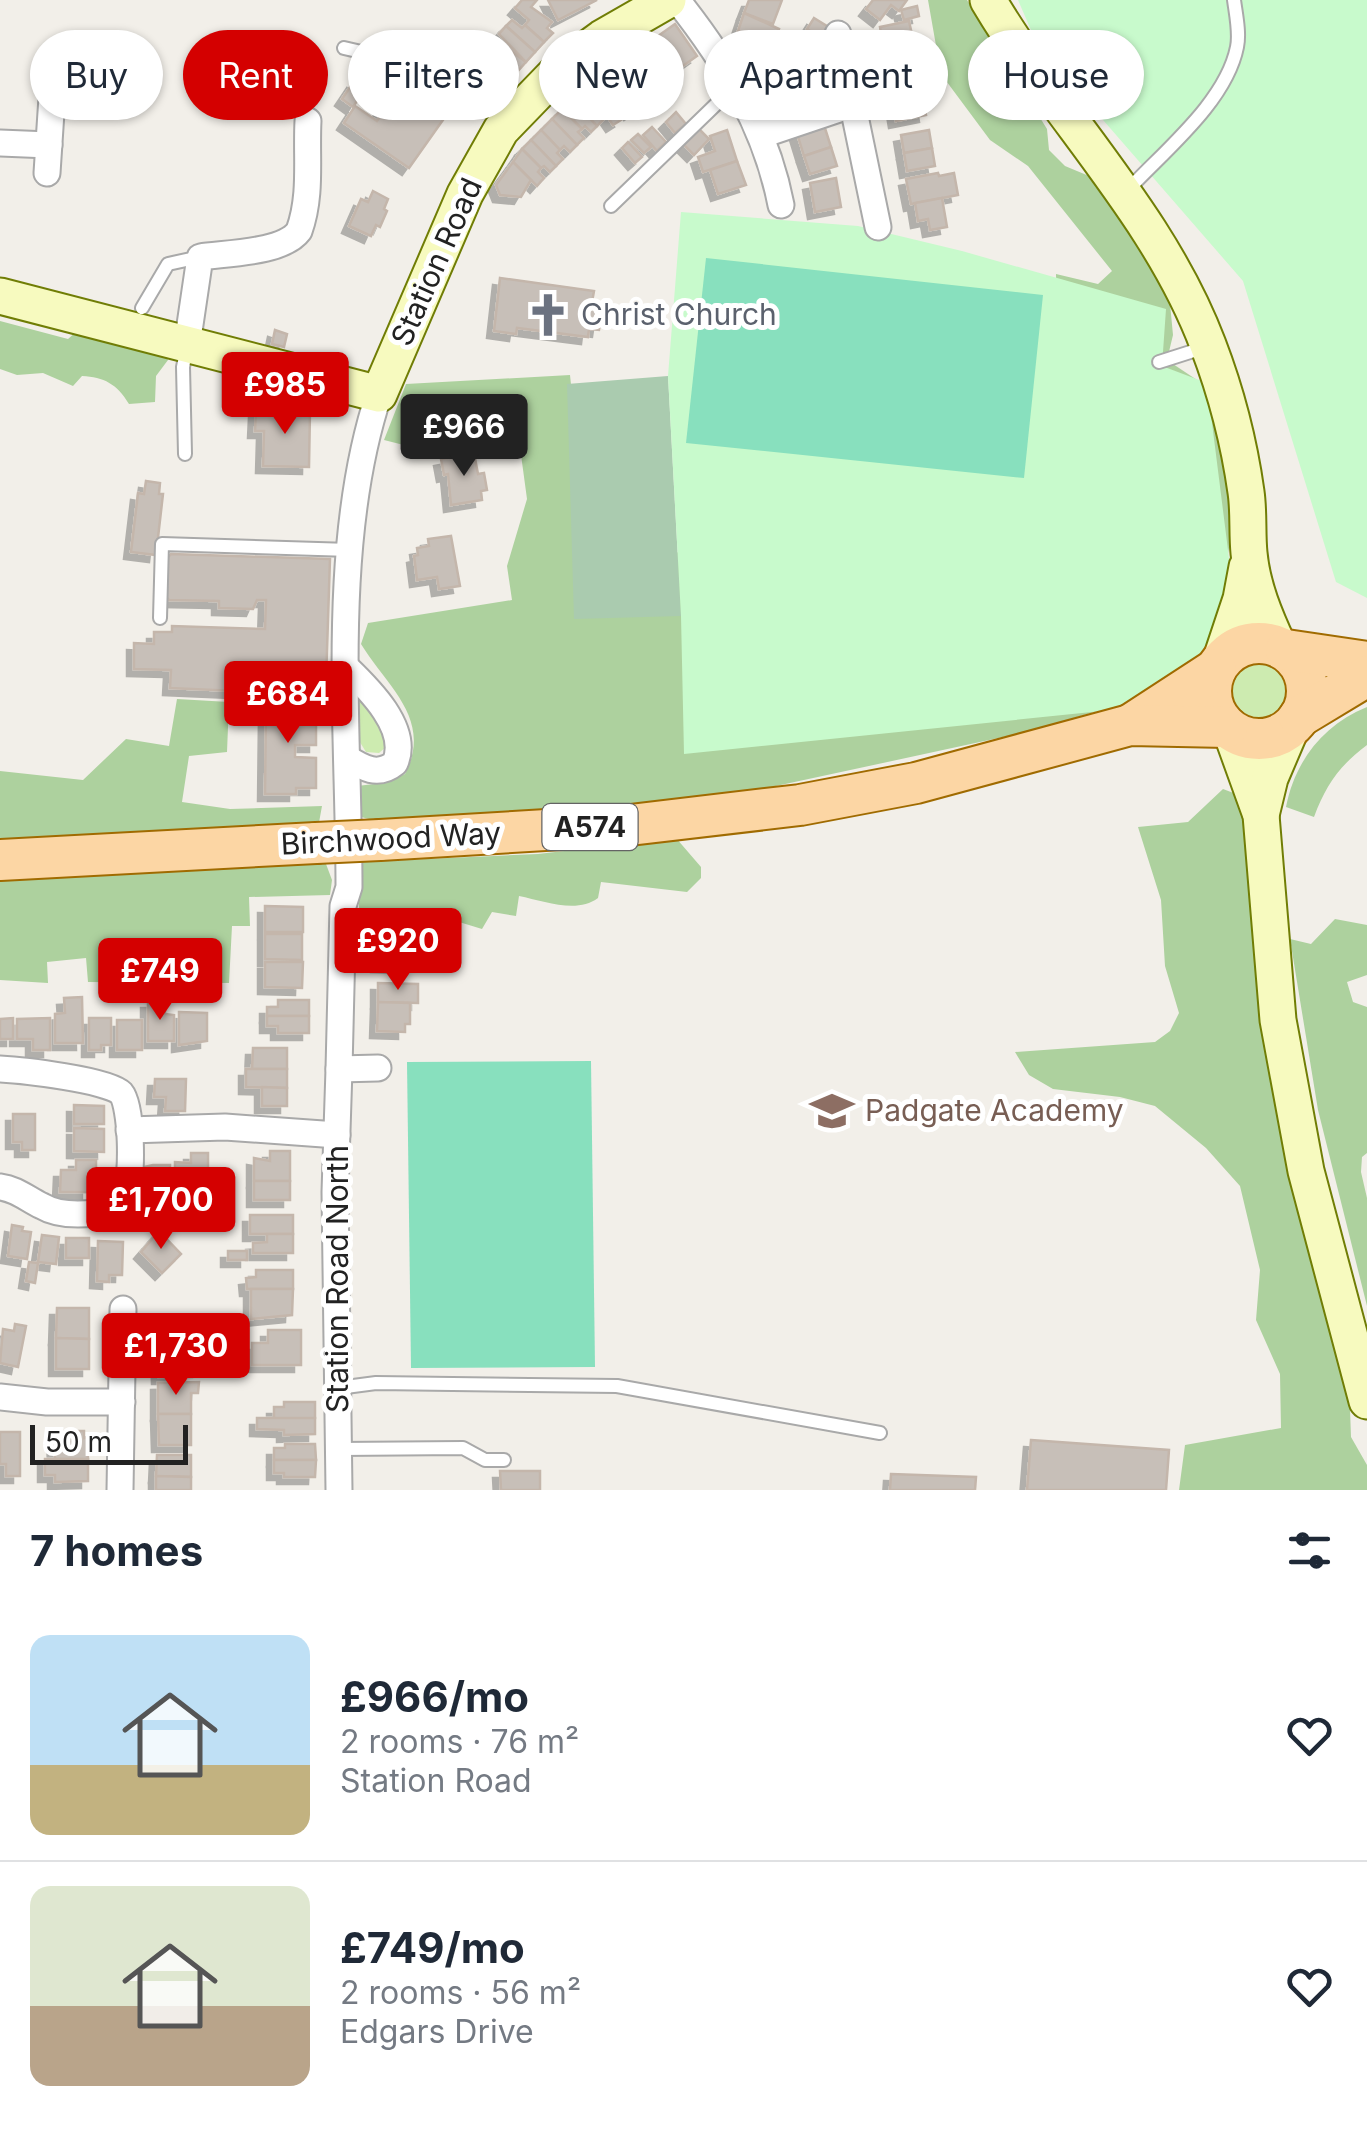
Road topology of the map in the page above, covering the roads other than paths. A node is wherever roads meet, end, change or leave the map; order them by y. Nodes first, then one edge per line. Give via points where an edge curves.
1 (668, 0) edge
2 (677, 0) edge
3 (988, 0) edge
4 (1234, 0) edge
5 (704, 39) edge
6 (344, 48) dead end
7 (348, 49) edge
8 (519, 108) edge
9 (704, 116) edge
10 (51, 120) edge
11 (509, 120) edge
12 (754, 120) edge
13 (807, 120) edge
14 (857, 120) edge
15 (308, 121) dead end
16 (762, 135) junction
17 (0, 143) edge
18 (49, 145) junction
19 (47, 173) dead end
20 (1125, 192) junction
21 (780, 205) dead end
22 (611, 206) dead end
23 (878, 227) dead end
24 (200, 257) junction
25 (0, 296) edge
26 (142, 308) dead end
27 (187, 344) junction
28 (1209, 346) junction
29 (1159, 362) dead end
30 (378, 394) junction
31 (185, 454) dead end
32 (350, 550) junction
33 (1249, 557) junction
34 (160, 618) dead end
35 (1282, 648) junction
36 (1367, 662) edge
37 (1218, 666) junction
38 (346, 667) junction
39 (1367, 676) edge
40 (1296, 721) junction
41 (1130, 725) junction
42 (1228, 728) junction
43 (347, 758) junction
44 (1261, 815) junction
45 (0, 860) edge
46 (348, 887) joint
47 (378, 1068) dead end
48 (0, 1069) edge
49 (339, 1069) junction
50 (0, 1080) edge
51 (129, 1130) junction
52 (338, 1134) junction
53 (0, 1187) edge
54 (123, 1308) dead end
55 (338, 1388) junction
56 (0, 1397) edge
57 (1367, 1401) edge
58 (122, 1402) junction
59 (880, 1433) dead end
60 (339, 1449) junction
61 (504, 1460) dead end
62 (120, 1490) edge
63 (340, 1490) edge

1 - 8 street, Station Road via 602,38
2 - 5 street
3 - 20 street
4 - 20 lane via 1238,45 1229,74 1215,98
6 - 7 lane
9 - 22 lane
10 - 18 street
11 - 30 street, Station Road via 473,178
12 - 16 street
13 - 16 street
14 - 23 street
15 - 24 street via 310,176 294,238
16 - 21 street
17 - 18 street
18 - 19 street
20 - 28 street via 1171,263
24 - 26 lane via 168,264
24 - 27 street
25 - 27 street
27 - 30 street
27 - 31 lane
28 - 29 lane
28 - 33 street via 1236,437
30 - 32 street, Station Road via 362,450
32 - 34 lane via 162,544
32 - 38 street, Station Road
33 - 35 street via 1262,611
33 - 37 street
35 - 36 main road, A574
35 - 37 main road, A574 via 1246,644
35 - 40 main road via 1304,674 1305,704
37 - 41 main road, Birchwood Way / A574
37 - 42 main road via 1212,700
38 - 43 street, Station Road
38 - 43 street via 396,730 399,748 381,770
39 - 40 main road, A574
40 - 42 main road, A574 via 1269,738
40 - 44 street
41 - 42 main road, Birchwood Way / A574
41 - 45 main road, Birchwood Way / A574, bridge via 916,783 630,825
42 - 44 street
43 - 46 street, Station Road
44 - 57 street via 1278,1020 1306,1172
46 - 49 street, Station Road North
47 - 49 street
48 - 50 street
48 - 51 street via 117,1089 128,1107
49 - 52 street, Station Road North
51 - 52 street
51 - 53 street via 126,1208 66,1214
52 - 55 street, Station Road North
54 - 58 street
55 - 59 lane via 617,1386
55 - 60 street, Station Road North
56 - 58 street
58 - 62 street
60 - 61 lane via 464,1448 485,1460
60 - 63 street, Station Road North

